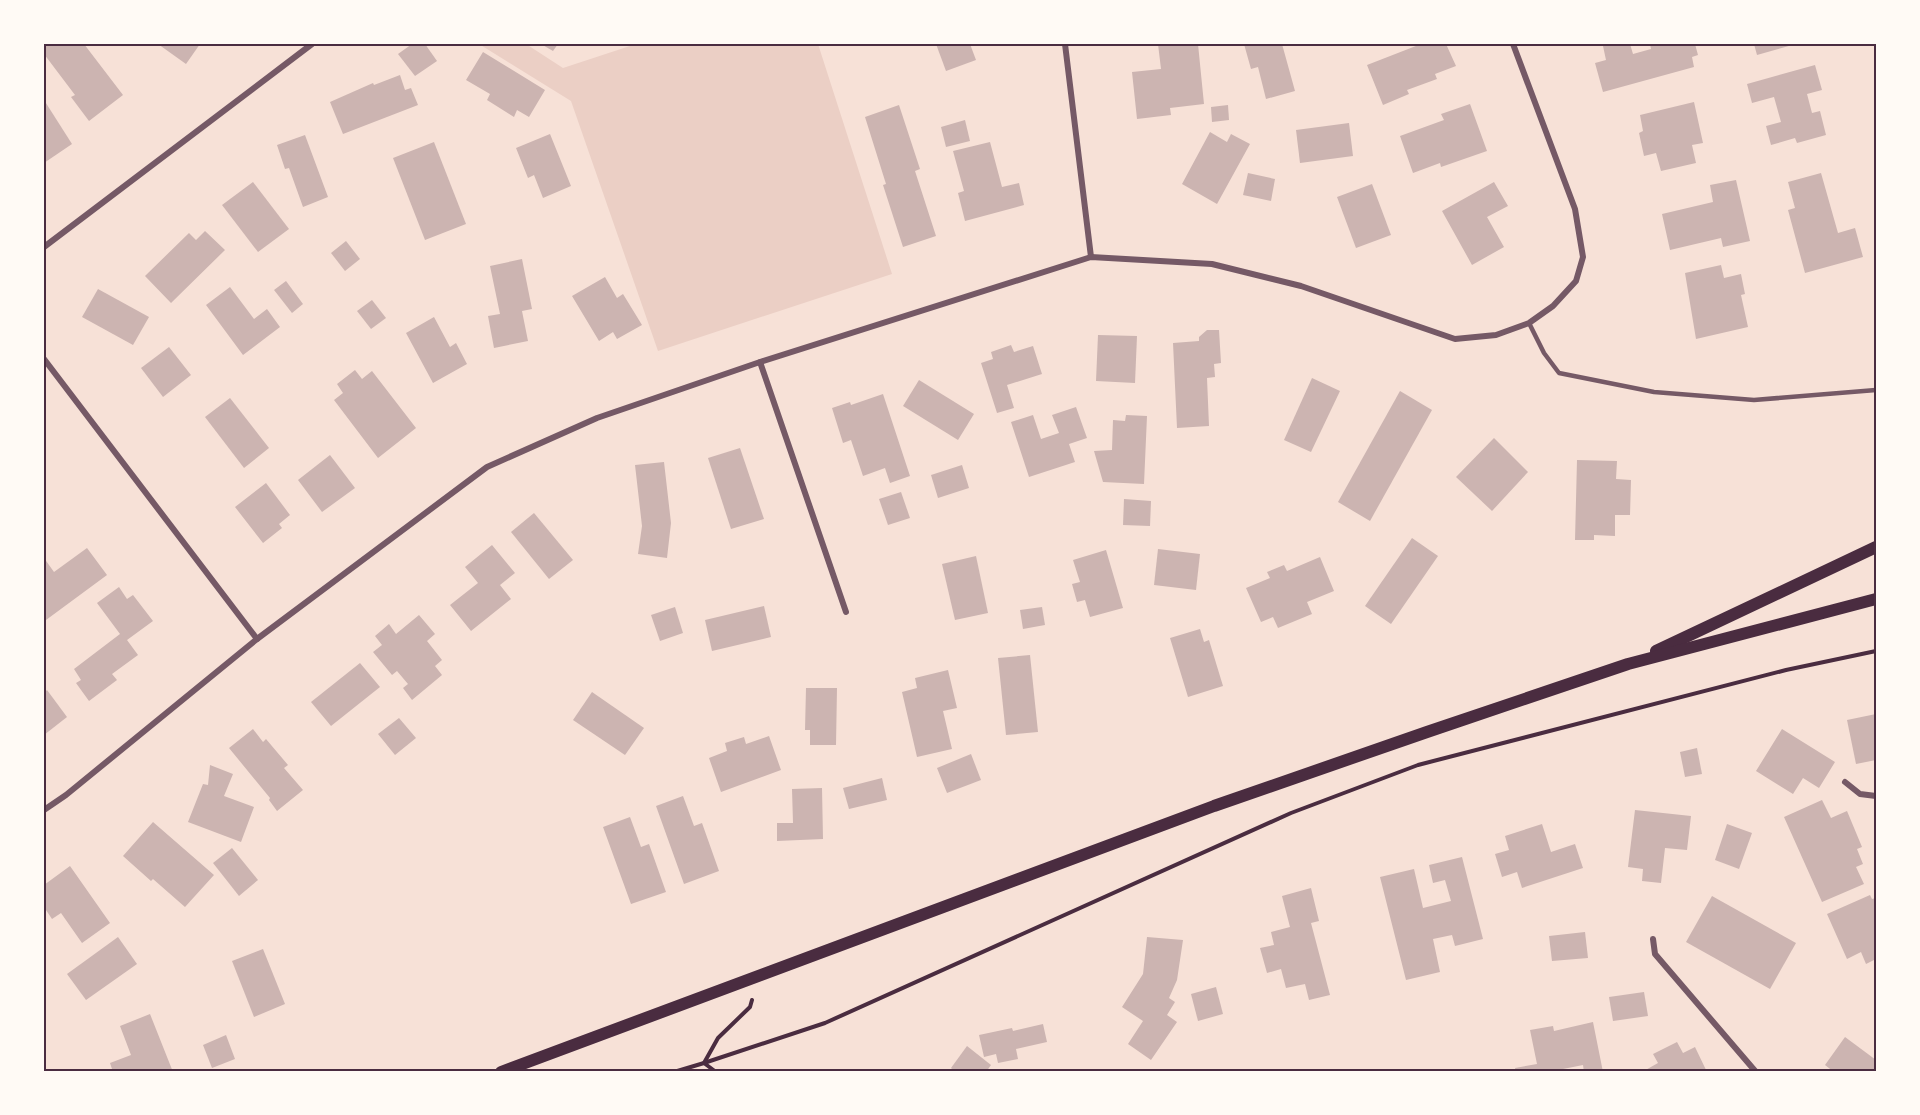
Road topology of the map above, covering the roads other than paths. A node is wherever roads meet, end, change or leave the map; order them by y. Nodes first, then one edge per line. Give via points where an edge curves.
1 (312, 44) edge
2 (1065, 44) edge
3 (1513, 44) edge
4 (44, 247) edge
5 (1091, 257) junction
6 (1529, 322) junction
7 (44, 359) edge
8 (760, 362) junction
9 (1876, 390) edge
10 (1876, 547) edge
11 (1876, 598) edge
12 (846, 612) dead end
13 (257, 639) junction
14 (1628, 664) junction
15 (1845, 782) dead end
16 (1876, 796) edge
17 (44, 810) edge
18 (1653, 939) dead end
19 (501, 1071) edge
20 (1756, 1071) edge

1 - 4 street
2 - 5 street
3 - 6 street via 1575,209 1583,257 1576,281 1553,306
5 - 6 street via 1212,264 1301,286 1455,339 1496,335
5 - 8 street
6 - 9 lane via 1559,373 1654,392 1754,400
7 - 13 street
8 - 12 street
8 - 13 street via 597,418 487,467
10 - 14 main road
11 - 14 main road
13 - 17 street
14 - 19 main road via 1214,806
15 - 16 street via 1860,794
18 - 20 street via 1654,954

